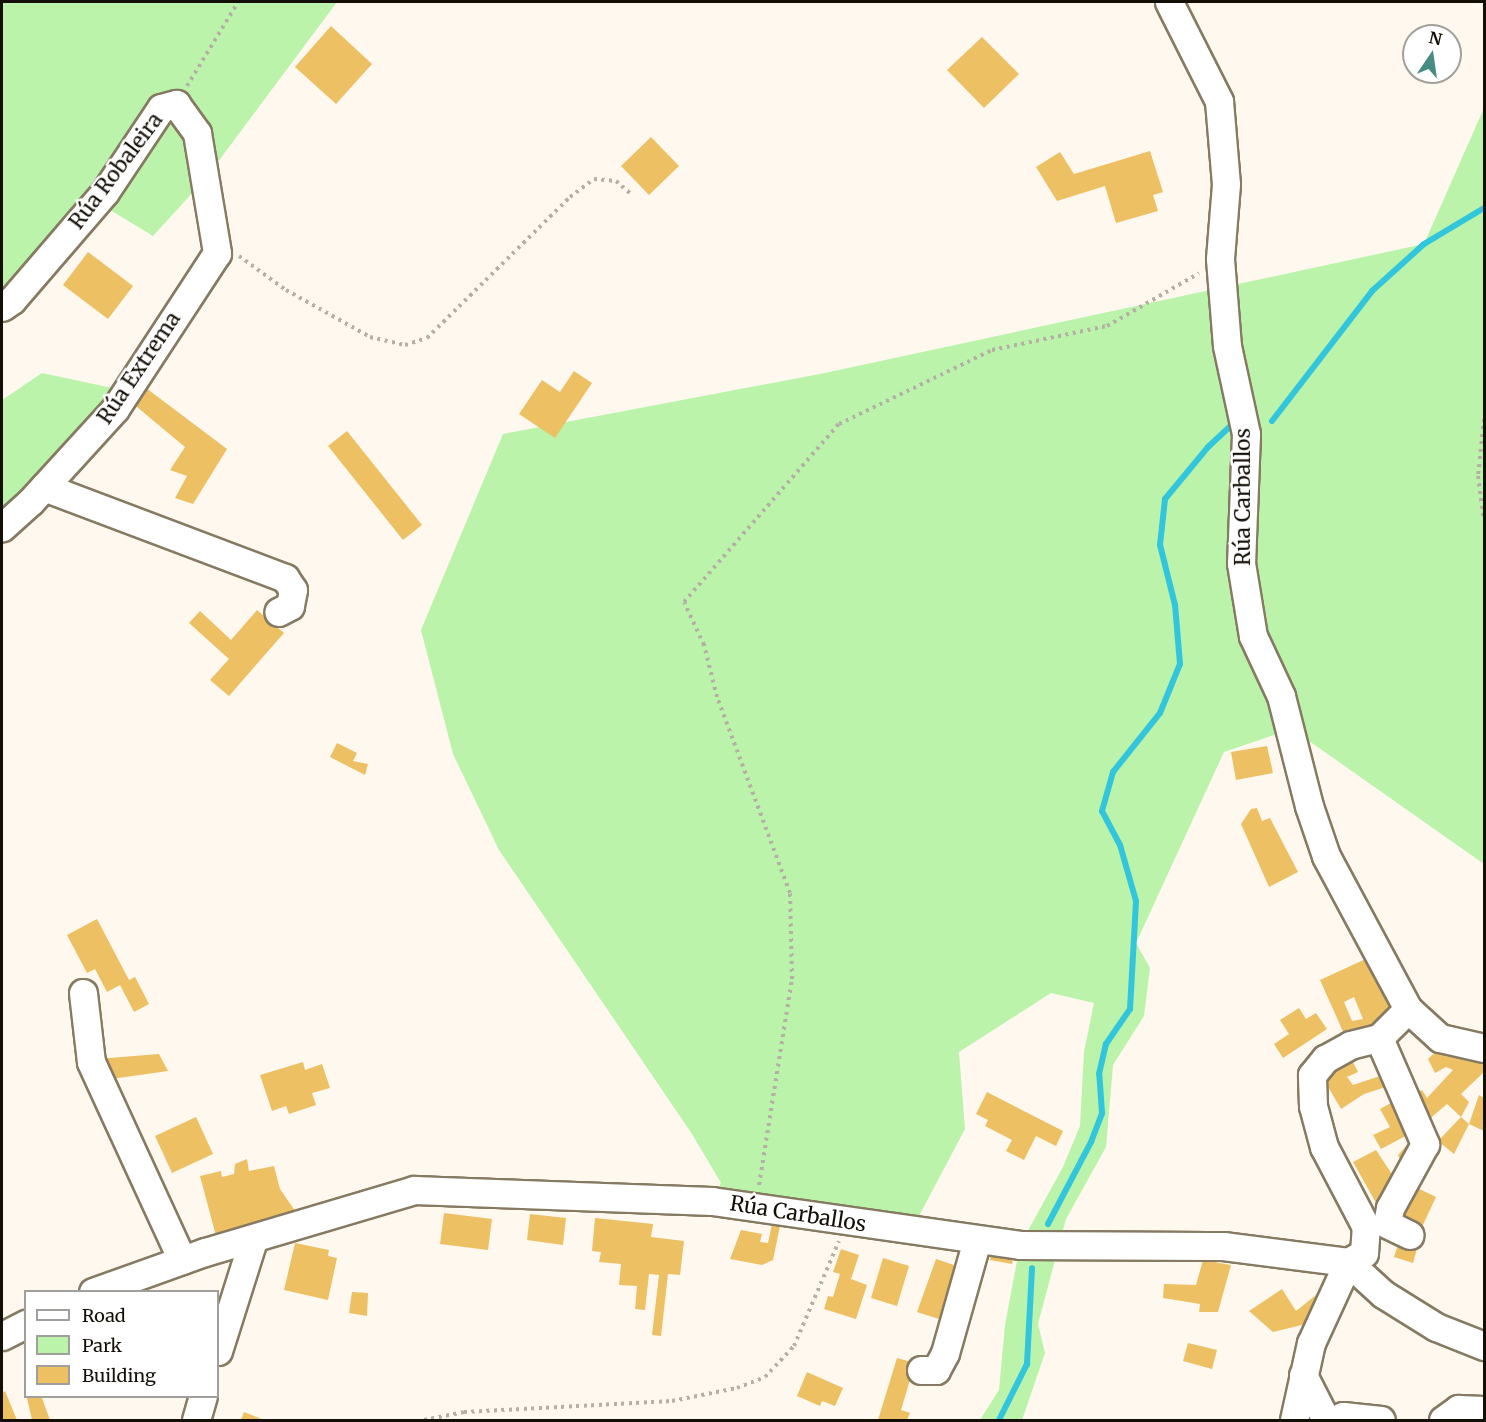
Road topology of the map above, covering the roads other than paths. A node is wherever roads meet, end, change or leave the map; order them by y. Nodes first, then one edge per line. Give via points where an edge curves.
1 (1169, 2) edge
2 (217, 253) joint
3 (2, 307) edge
4 (44, 487) junction
5 (2, 527) edge
6 (278, 612) dead end
7 (83, 993) dead end
8 (1408, 1009) junction
9 (1379, 1038) junction
10 (1485, 1048) edge
11 (1410, 1235) dead end
12 (253, 1240) junction
13 (977, 1240) junction
14 (182, 1260) junction
15 (1347, 1262) junction
16 (99, 1290) edge
17 (24, 1325) edge
18 (2, 1336) edge
19 (1485, 1346) edge
20 (219, 1347) edge
21 (921, 1370) dead end
22 (1303, 1375) junction
23 (202, 1398) edge
24 (1485, 1410) edge
25 (196, 1420) edge
26 (1294, 1420) edge
27 (1326, 1420) edge
28 (1334, 1420) edge
29 (1381, 1420) edge
30 (1443, 1420) edge

1 - 8 street, Rúa Carballos via 1219,101 1226,184 1220,259 1227,346 1246,434 1241,563 1253,636 1281,696 1326,856
2 - 3 street, Rúa Robaleira via 196,133 176,104 161,108 105,192
2 - 4 street, Rúa Extrema via 115,409
4 - 5 street, Rúa Extrema
4 - 6 street via 285,578 293,590 290,606
7 - 14 street via 91,1062
8 - 9 street
8 - 10 street, Rúa Carballos via 1440,1038
9 - 11 street via 1425,1144 1390,1208 1387,1224
9 - 15 street via 1350,1045 1326,1059 1312,1075 1313,1106 1324,1147 1366,1227 1364,1253
12 - 13 street, Rúa Carballos via 414,1190 756,1205
12 - 14 street, Rúa Carballos
12 - 20 street
13 - 15 street, Rúa Carballos via 1060,1246 1223,1246
13 - 21 street via 945,1353 936,1370
14 - 16 street, Rúa Carballos
15 - 19 street via 1383,1294 1427,1322
15 - 22 street via 1311,1343
17 - 18 street
22 - 26 street
22 - 27 street
23 - 25 street
24 - 30 street via 1458,1409
28 - 29 street via 1343,1416

